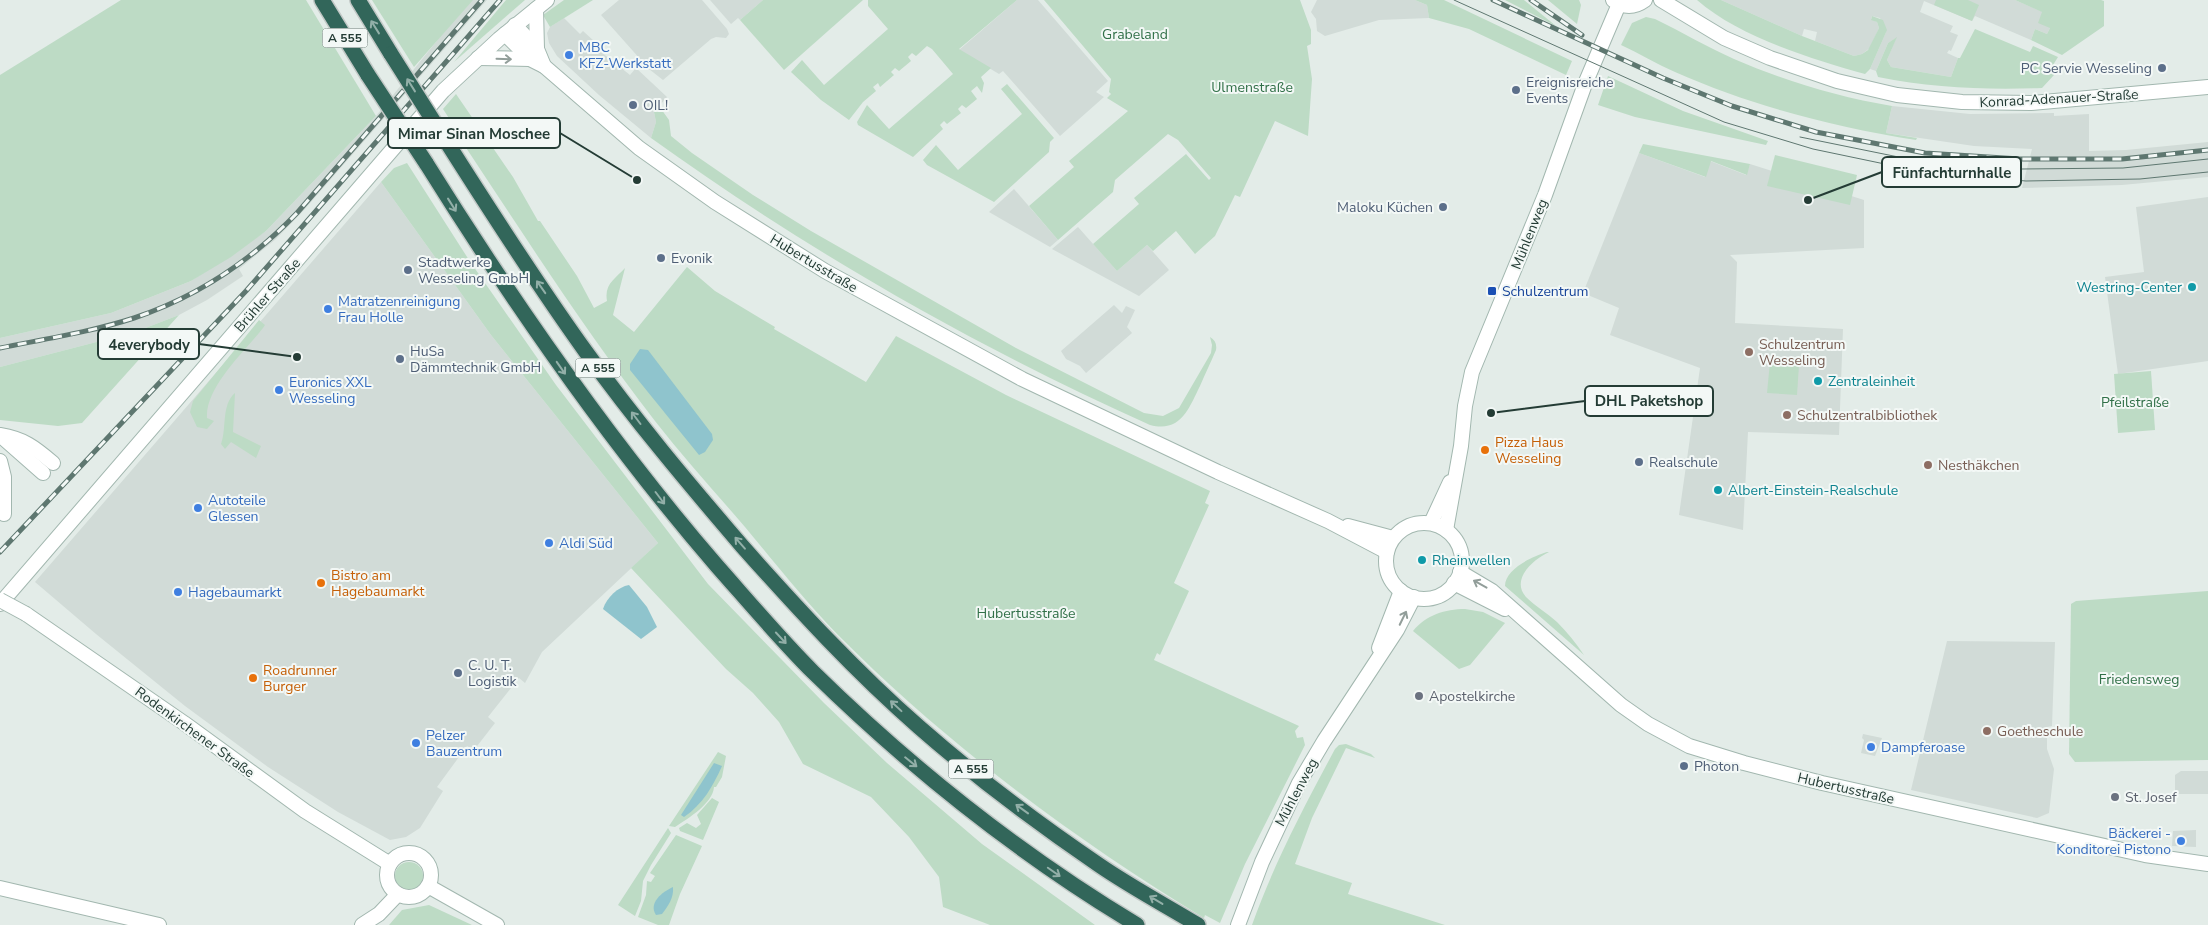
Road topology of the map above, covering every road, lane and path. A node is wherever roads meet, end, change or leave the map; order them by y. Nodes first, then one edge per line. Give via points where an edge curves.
1 (322, 0) edge
2 (358, 0) edge
3 (1645, 0) edge
4 (1661, 0) edge
5 (1616, 2) edge
6 (542, 4) edge
7 (510, 30) junction
8 (533, 54) junction
9 (478, 58) junction
10 (2208, 87) edge
11 (0, 435) edge
12 (0, 461) edge
13 (48, 468) dead end
14 (1456, 468) junction
15 (4, 514) dead end
16 (1328, 521) junction
17 (1431, 523) junction
18 (1446, 530) junction
19 (1393, 538) junction
20 (1387, 552) junction
21 (1457, 578) junction
22 (1401, 591) junction
23 (1414, 597) junction
24 (0, 600) edge
25 (0, 604) edge
26 (1372, 668) junction
27 (390, 864) junction
28 (2208, 864) edge
29 (428, 886) junction
30 (0, 888) edge
31 (398, 894) junction
32 (159, 925) edge
33 (362, 925) edge
34 (497, 925) edge
35 (1137, 925) edge
36 (1198, 925) edge
37 (1238, 925) edge

1 -> 35 highway, A 555, bridge via 484,256 570,381 668,509 748,602 812,670 901,754 982,821 1085,894
36 -> 2 highway, A 555, bridge via 1099,866 1004,796 919,727 836,648 772,580 694,491 587,353 510,241
3 - 5 street via 1628,6
4 - 10 street, Konrad-Adenauer-Straße via 1724,38 1770,58 1837,81 1897,95 2012,103
5 - 14 street, Mühlenweg via 1545,195 1472,372
6 - 7 street, Brühler Straße
6 - 8 street
7 - 8 street, Hubertusstraße
7 - 9 street, Brühler Straße
9 -> 8 street
8 - 16 street, Hubertusstraße via 638,148 715,202 825,271 1022,379
9 - 25 street, Brühler Straße via 437,98
11 - 13 street
12 - 15 street via 4,477
14 - 17 street, Mühlenweg
14 - 18 street, Mühlenweg
16 - 19 street, Hubertusstraße
16 - 20 street, Hubertusstraße
17 - 18 street
17 - 19 street via 1410,525
18 - 21 street via 1459,545 1462,558
19 - 20 street
20 - 22 street via 1388,574
21 - 23 street via 1449,589 1436,596
21 - 28 street, Hubertusstraße via 1492,591 1632,713 1669,736 1712,754 1822,783 2145,855
22 - 23 street
22 - 26 street, Mühlenweg
26 -> 23 street, Mühlenweg
24 - 27 street, Rodenkirchener Straße, bridge via 26,614 184,723 305,811
26 - 37 street, Mühlenweg via 1324,740 1287,806
27 - 29 street via 405,854 420,856 429,868
27 - 31 street via 387,879
29 - 31 street via 415,896
29 - 34 street
30 - 32 street
31 - 33 street via 379,914

